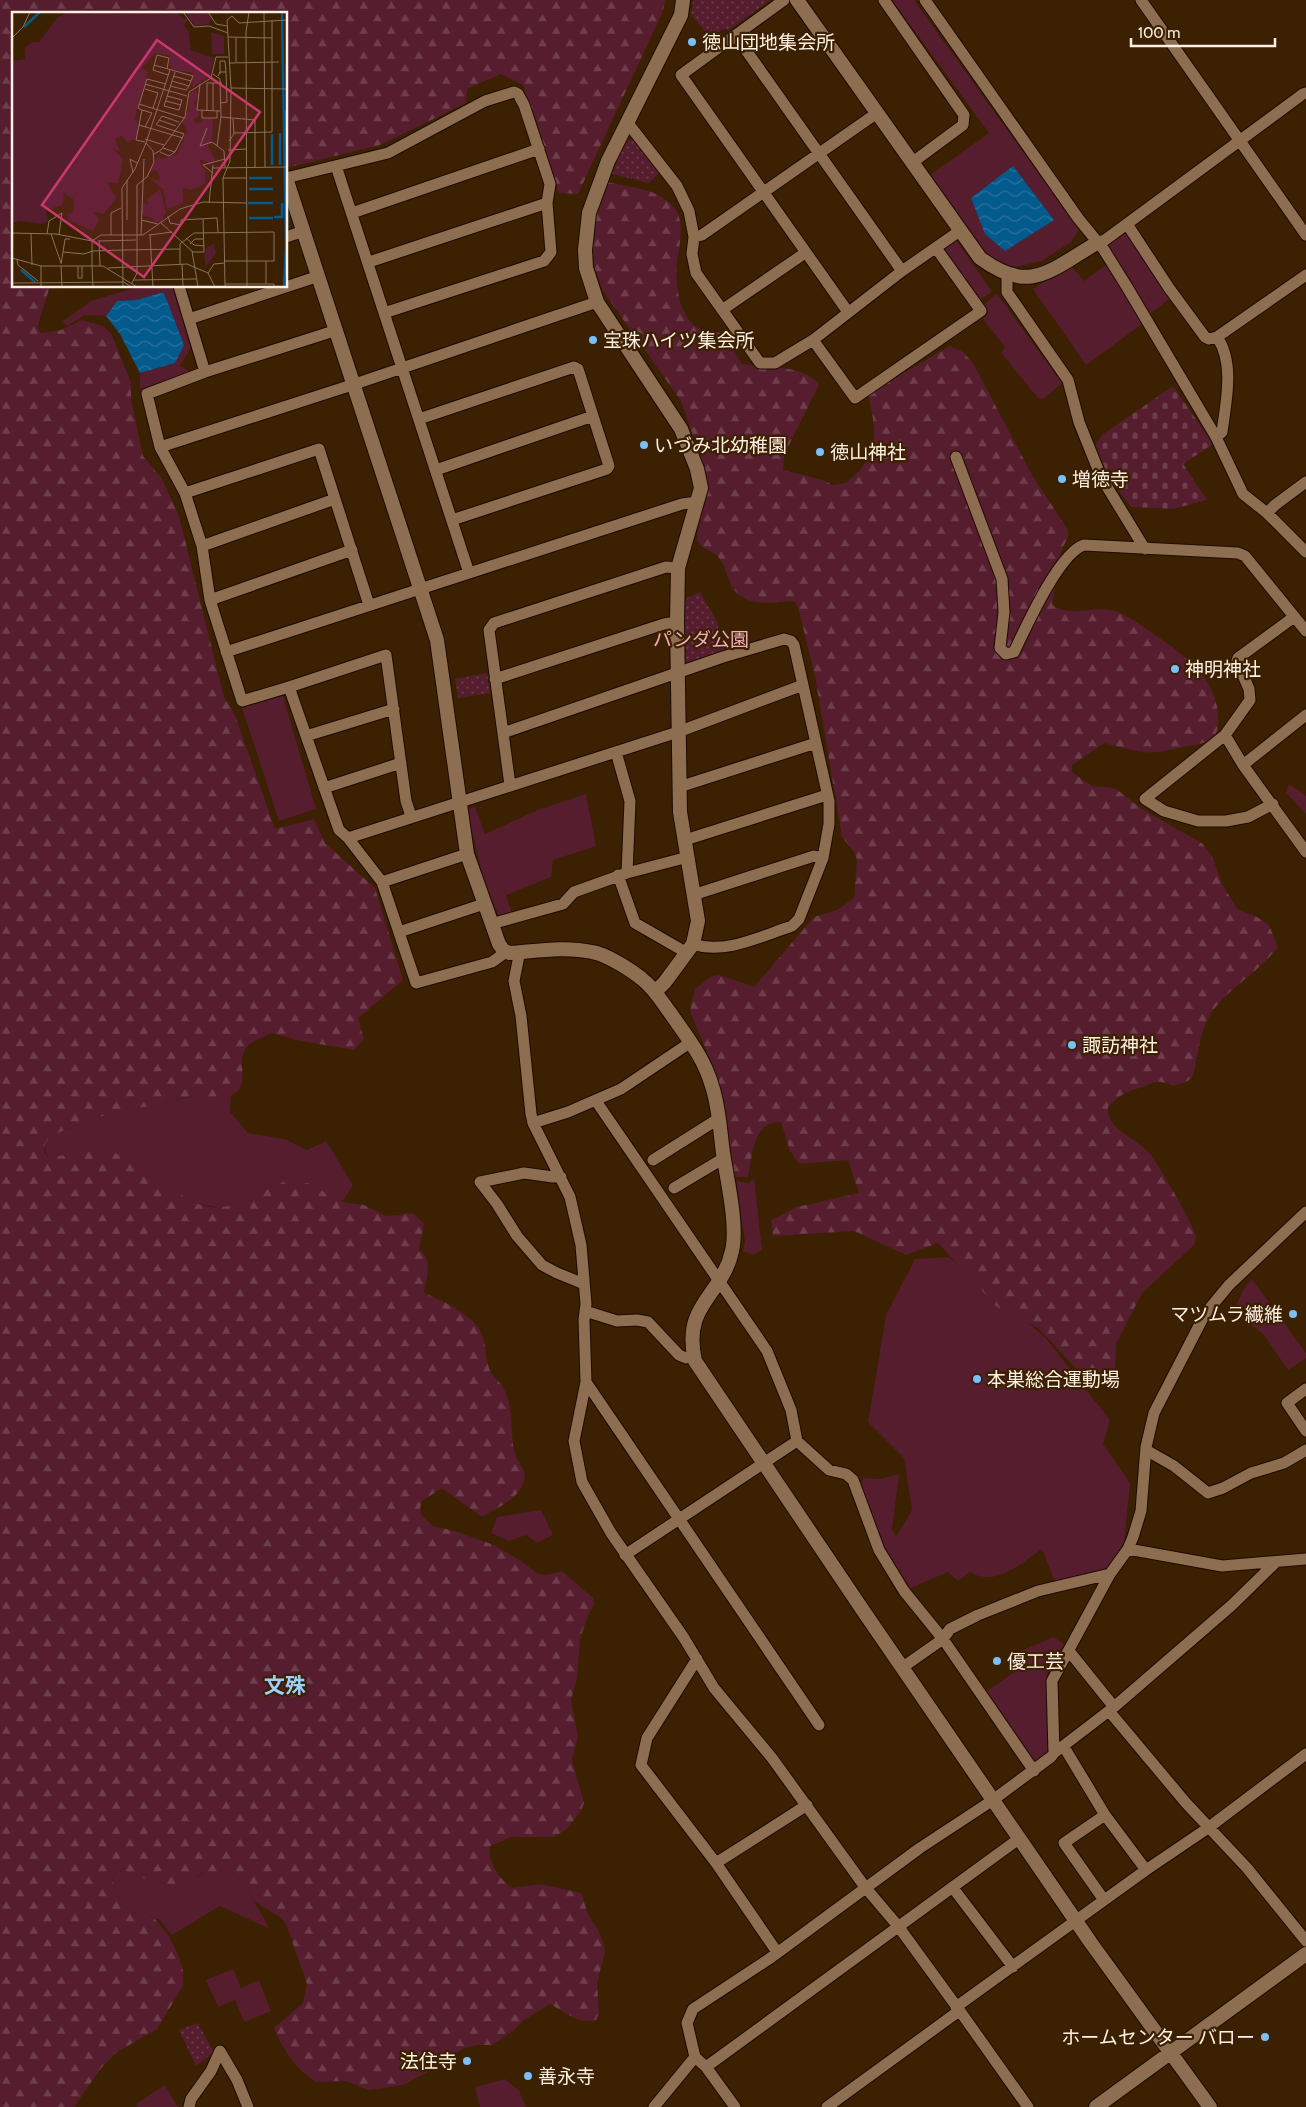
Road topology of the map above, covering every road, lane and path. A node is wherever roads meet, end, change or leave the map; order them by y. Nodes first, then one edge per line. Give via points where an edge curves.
1 (683, 0) edge
2 (784, 0) edge
3 (797, 0) edge
4 (884, 0) edge
5 (925, 0) edge
6 (1141, 0) edge
7 (736, 36) junction
8 (1306, 93) edge
9 (878, 113) junction
10 (628, 122) junction
11 (1240, 141) junction
12 (539, 149) junction
13 (818, 153) junction
14 (913, 162) junction
15 (336, 166) junction
16 (288, 178) edge
17 (288, 184) edge
18 (762, 192) junction
19 (547, 202) junction
20 (352, 214) junction
21 (1127, 224) junction
22 (961, 230) junction
23 (304, 231) junction
24 (1306, 235) edge
25 (288, 236) edge
26 (694, 237) junction
27 (1097, 242) junction
28 (936, 248) junction
29 (805, 253) junction
30 (369, 262) junction
31 (902, 271) junction
32 (1007, 275) junction
33 (1306, 275) edge
34 (319, 276) junction
35 (288, 286) edge
36 (179, 288) edge
37 (282, 288) edge
38 (596, 302) junction
39 (722, 310) junction
40 (848, 312) junction
41 (384, 313) junction
42 (188, 319) junction
43 (337, 330) junction
44 (1217, 337) junction
45 (813, 340) junction
46 (402, 368) junction
47 (205, 372) junction
48 (355, 384) junction
49 (593, 416) junction
50 (420, 419) junction
51 (1216, 437) junction
52 (160, 447) junction
53 (956, 457) dead end
54 (436, 470) junction
55 (1306, 482) edge
56 (185, 493) junction
57 (335, 499) junction
58 (698, 502) junction
59 (1268, 513) junction
60 (452, 520) junction
61 (202, 546) junction
62 (1145, 549) junction
63 (352, 550) junction
64 (1306, 552) edge
65 (678, 568) junction
66 (469, 573) junction
67 (421, 589) junction
68 (210, 600) junction
69 (370, 605) junction
70 (1294, 617) junction
71 (677, 622) junction
72 (1306, 631) edge
73 (226, 652) junction
74 (677, 674) junction
75 (495, 679) junction
76 (803, 685) junction
77 (289, 687) junction
78 (394, 709) junction
79 (1306, 715) edge
80 (678, 732) junction
81 (503, 733) junction
82 (1225, 735) junction
83 (306, 736) junction
84 (816, 743) junction
85 (616, 752) junction
86 (401, 763) junction
87 (1243, 765) junction
88 (510, 785) junction
89 (679, 787) junction
90 (324, 788) junction
91 (827, 795) junction
92 (460, 802) junction
93 (1273, 804) junction
94 (412, 816) junction
95 (348, 838) junction
96 (684, 840) junction
97 (1306, 852) edge
98 (467, 854) junction
99 (688, 857) junction
100 (823, 858) junction
101 (623, 874) junction
102 (382, 882) junction
103 (693, 895) junction
104 (484, 904) junction
105 (491, 924) junction
106 (399, 932) junction
107 (690, 948) junction
108 (513, 952) junction
109 (655, 992) junction
110 (691, 1042) junction
111 (596, 1101) junction
112 (718, 1119) junction
113 (533, 1123) junction
114 (724, 1158) junction
115 (653, 1160) dead end
116 (561, 1177) junction
117 (674, 1188) dead end
118 (1306, 1212) edge
119 (720, 1280) junction
120 (584, 1284) junction
121 (585, 1311) junction
122 (694, 1356) junction
123 (586, 1382) junction
124 (1306, 1389) edge
125 (1306, 1432) edge
126 (797, 1441) junction
127 (1146, 1450) junction
128 (1306, 1450) edge
129 (763, 1462) junction
130 (680, 1520) junction
131 (1128, 1549) junction
132 (625, 1555) junction
133 (1306, 1559) edge
134 (1276, 1562) junction
135 (1110, 1574) junction
136 (943, 1639) junction
137 (1069, 1651) junction
138 (696, 1659) junction
139 (903, 1667) junction
140 (1112, 1709) junction
141 (819, 1725) dead end
142 (1059, 1750) junction
143 (1306, 1754) edge
144 (1034, 1771) junction
145 (993, 1800) junction
146 (807, 1805) junction
147 (1105, 1815) junction
148 (1208, 1828) junction
149 (1020, 1838) junction
150 (716, 1863) junction
151 (1146, 1870) junction
152 (866, 1887) junction
153 (953, 1888) junction
154 (1104, 1900) junction
155 (1077, 1920) junction
156 (898, 1926) junction
157 (1306, 1941) edge
158 (777, 1952) junction
159 (1306, 1954) edge
160 (1013, 1967) junction
161 (958, 2009) junction
162 (1171, 2052) junction
163 (695, 2057) junction
164 (706, 2067) junction
165 (189, 2107) edge
166 (248, 2107) edge
167 (654, 2107) edge
168 (735, 2107) edge
169 (828, 2107) edge
170 (1028, 2107) edge
171 (1096, 2107) edge
172 (1210, 2107) edge

1 - 10 street via 681,14
2 - 7 street
3 - 9 street
4 - 14 street via 964,115 963,125
5 - 27 street
6 - 11 street
7 - 13 street
7 - 18 street via 681,75
8 - 11 street
9 - 13 street
9 - 14 street
10 - 26 street via 676,186 689,211
10 - 38 street via 608,161 586,228 586,268
11 - 21 street
11 - 24 street
12 - 15 street via 524,105 514,92 485,101 388,153
12 - 19 street via 550,184
12 - 20 street
13 - 18 street
13 - 31 street
14 - 22 street
15 - 16 street
15 - 20 street
17 - 23 street
18 - 26 street via 702,235
18 - 29 street
19 - 30 street
19 - 41 street via 551,252 544,261
20 - 30 street
21 - 27 street
21 - 44 street via 1204,337
22 - 28 street
22 - 32 street via 980,258
23 - 25 street
23 - 34 street
26 - 39 street via 692,254 696,273
27 - 32 street via 1039,275 1029,278
27 - 51 street
28 - 31 street
28 - 45 street via 981,310 855,398
29 - 39 street
29 - 40 street
30 - 41 street
31 - 40 street
32 - 62 street via 1006,292 1068,380 1079,422 1101,477
33 - 44 street
34 - 35 street
34 - 43 street
36 - 42 street
37 - 42 street
38 - 46 street
38 - 58 street via 681,429 697,469 701,488
39 - 45 street via 760,363 775,363
40 - 45 street
41 - 46 street
42 - 47 street
43 - 47 street
43 - 48 street
44 - 51 street via 1226,354 1228,376 1222,432
46 - 48 street
46 - 50 street
47 - 52 street via 148,392
48 - 52 street
48 - 67 street
49 - 50 street via 578,370 574,367
49 - 54 street
49 - 60 street via 607,468
50 - 54 street
51 - 59 street via 1243,494
52 - 56 street
53 - 62 street via 1002,579 1004,612 1000,648 1006,654 1014,652 1048,583 1074,549 1084,544
54 - 60 street
55 - 59 street
56 - 57 street via 319,449
56 - 61 street
57 - 61 street
57 - 63 street
58 - 65 street
58 - 66 street via 682,504
59 - 64 street
60 - 66 street
61 - 68 street
62 - 70 street via 1238,553 1245,556
63 - 68 street
63 - 69 street
65 - 71 street
65 - 75 street via 666,567 494,623 489,630
66 - 67 street
67 - 69 street
67 - 92 street via 437,640
68 - 73 street
69 - 73 street
70 - 72 street
70 - 82 street via 1238,658 1250,700
71 - 74 street
71 - 75 street
73 - 77 street via 242,701
74 - 76 street via 722,657 784,640 794,645
74 - 80 street
74 - 81 street
75 - 81 street
76 - 80 street
76 - 84 street
77 - 78 street via 386,655
77 - 83 street
78 - 83 street
78 - 86 street
79 - 87 street
80 - 85 street
80 - 89 street
81 - 88 street
82 - 87 street
82 - 93 street via 1145,799 1164,811 1198,821 1248,817
83 - 90 street
84 - 89 street
84 - 91 street
85 - 88 street
85 - 101 street via 630,801
86 - 90 street
86 - 94 street via 406,800
87 - 93 street
88 - 92 street
89 - 96 street
90 - 95 street via 339,830
91 - 96 street
91 - 100 street via 829,824
92 - 94 street
92 - 98 street
93 - 97 street
94 - 95 street
95 - 102 street
96 - 99 street
98 - 102 street
98 - 104 street
99 - 101 street
99 - 103 street
100 - 103 street via 814,856
100 - 107 street via 799,919 792,926 729,946
101 - 105 street via 574,892 562,904
101 - 107 street via 635,923
102 - 106 street
103 - 107 street via 698,921
104 - 105 street
104 - 106 street
105 - 108 street via 499,944
106 - 108 street via 416,983 492,962
107 - 109 street
108 - 109 street via 549,949 594,952 643,979
108 - 113 street
109 - 110 street
110 - 111 street via 621,1089
110 - 112 street via 713,1087
111 - 113 street
111 - 119 street
112 - 114 street
112 - 115 street
113 - 116 street
114 - 117 street
114 - 119 street via 733,1240 728,1268
116 - 120 street via 579,1229
116 - 120 street via 524,1173 480,1182 517,1236 542,1265
118 - 127 street via 1229,1285 1205,1314 1154,1413
119 - 122 street via 696,1316
119 - 126 street via 767,1351 791,1410
120 - 121 street
121 - 122 street via 617,1321 648,1322 679,1355 686,1358
121 - 123 street
122 - 129 street
123 - 130 street
123 - 132 street via 574,1442 582,1482
124 - 125 street via 1288,1403
126 - 129 street
126 - 136 street via 829,1470 846,1474 853,1480 879,1550 904,1591
127 - 128 street via 1174,1466 1208,1493 1284,1463
127 - 131 street via 1141,1511
129 - 130 street
129 - 139 street
130 - 132 street
130 - 141 street
131 - 134 street via 1222,1566
131 - 135 street
132 - 138 street
133 - 134 street
134 - 140 street via 1232,1605
135 - 136 street via 1038,1591 998,1606 950,1629
135 - 137 street
136 - 139 street
136 - 144 street
137 - 140 street
137 - 142 street via 1052,1681
138 - 146 street via 724,1702
138 - 150 street via 647,1738 641,1765
139 - 145 street
140 - 142 street
140 - 148 street
142 - 144 street
142 - 147 street
143 - 148 street
144 - 145 street
145 - 149 street
145 - 152 street
146 - 150 street
146 - 152 street
147 - 151 street
147 - 154 street via 1064,1843
148 - 151 street
148 - 157 street via 1222,1839
149 - 153 street
149 - 155 street
150 - 158 street
151 - 154 street
152 - 156 street
152 - 158 street
153 - 156 street
153 - 160 street
154 - 155 street
155 - 160 street
155 - 162 street
156 - 161 street
156 - 164 street
158 - 163 street via 693,2009 687,2023
159 - 162 street
160 - 161 street
161 - 169 street
161 - 170 street
162 - 171 street
162 - 172 street
163 - 164 street
163 - 167 street
164 - 168 street
165 - 166 street via 220,2051

